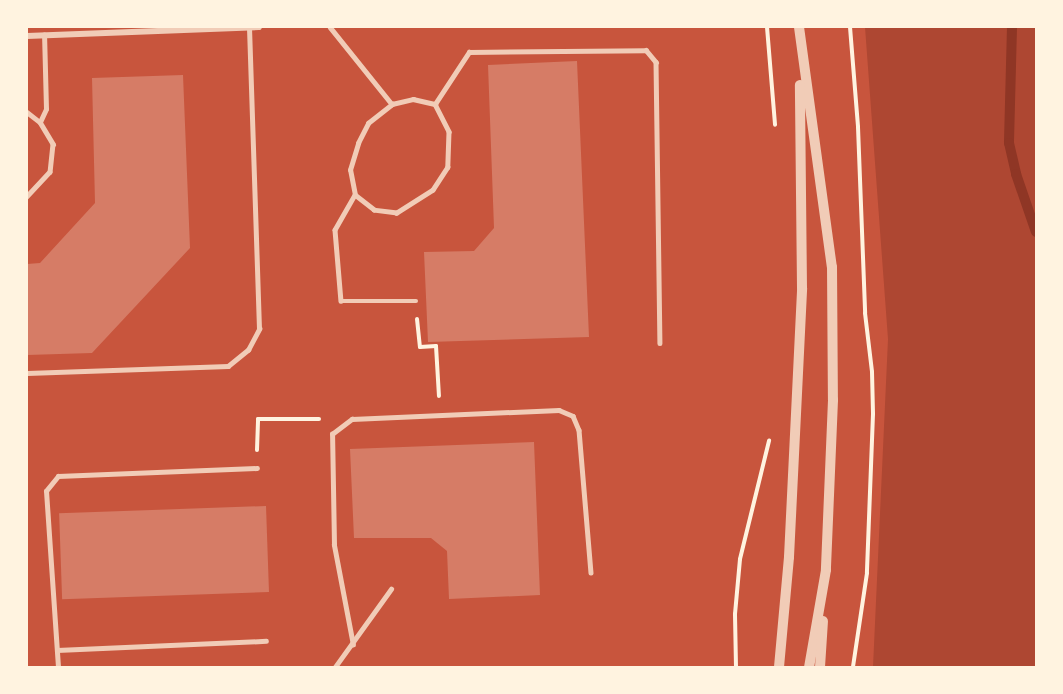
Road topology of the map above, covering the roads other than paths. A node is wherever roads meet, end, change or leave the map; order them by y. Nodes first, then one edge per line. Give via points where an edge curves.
1 (249, 27) edge
2 (259, 27) edge
3 (330, 27) edge
4 (799, 27) edge
5 (148, 29) edge
6 (44, 35) junction
7 (27, 36) edge
8 (800, 46) junction
9 (392, 104) junction
10 (435, 104) junction
11 (27, 112) edge
12 (40, 122) junction
13 (355, 195) junction
14 (27, 197) edge
15 (416, 301) road end
16 (660, 343) dead end
17 (27, 373) edge
18 (257, 468) road end
19 (826, 570) junction
20 (591, 572) dead end
21 (391, 589) dead end
22 (266, 641) dead end
23 (353, 645) junction
24 (57, 650) junction
25 (58, 667) edge
26 (335, 667) edge
27 (779, 667) edge
28 (809, 667) edge
29 (820, 667) edge

1 - 2 street
1 - 5 street
1 - 17 lane via 259,329 248,351 228,366
3 - 9 lane
4 - 8 street
5 - 6 street
6 - 7 street
6 - 12 lane via 46,110
8 - 19 street via 832,267 833,400
8 - 27 street via 802,288 789,558
9 - 10 lane via 413,99
9 - 13 lane via 368,123 358,143 350,170
10 - 13 lane via 449,132 448,167 433,190 398,213 374,210
10 - 16 lane via 469,52 646,50 656,62
11 - 12 lane
12 - 14 lane via 53,144 50,172
13 - 15 lane via 335,230 341,301
18 - 24 lane via 58,476 46,491
19 - 28 street
19 - 29 street
20 - 23 lane via 579,430 573,416 559,410 352,419 332,434 334,545
21 - 23 lane
22 - 24 lane
23 - 26 lane
24 - 25 lane

